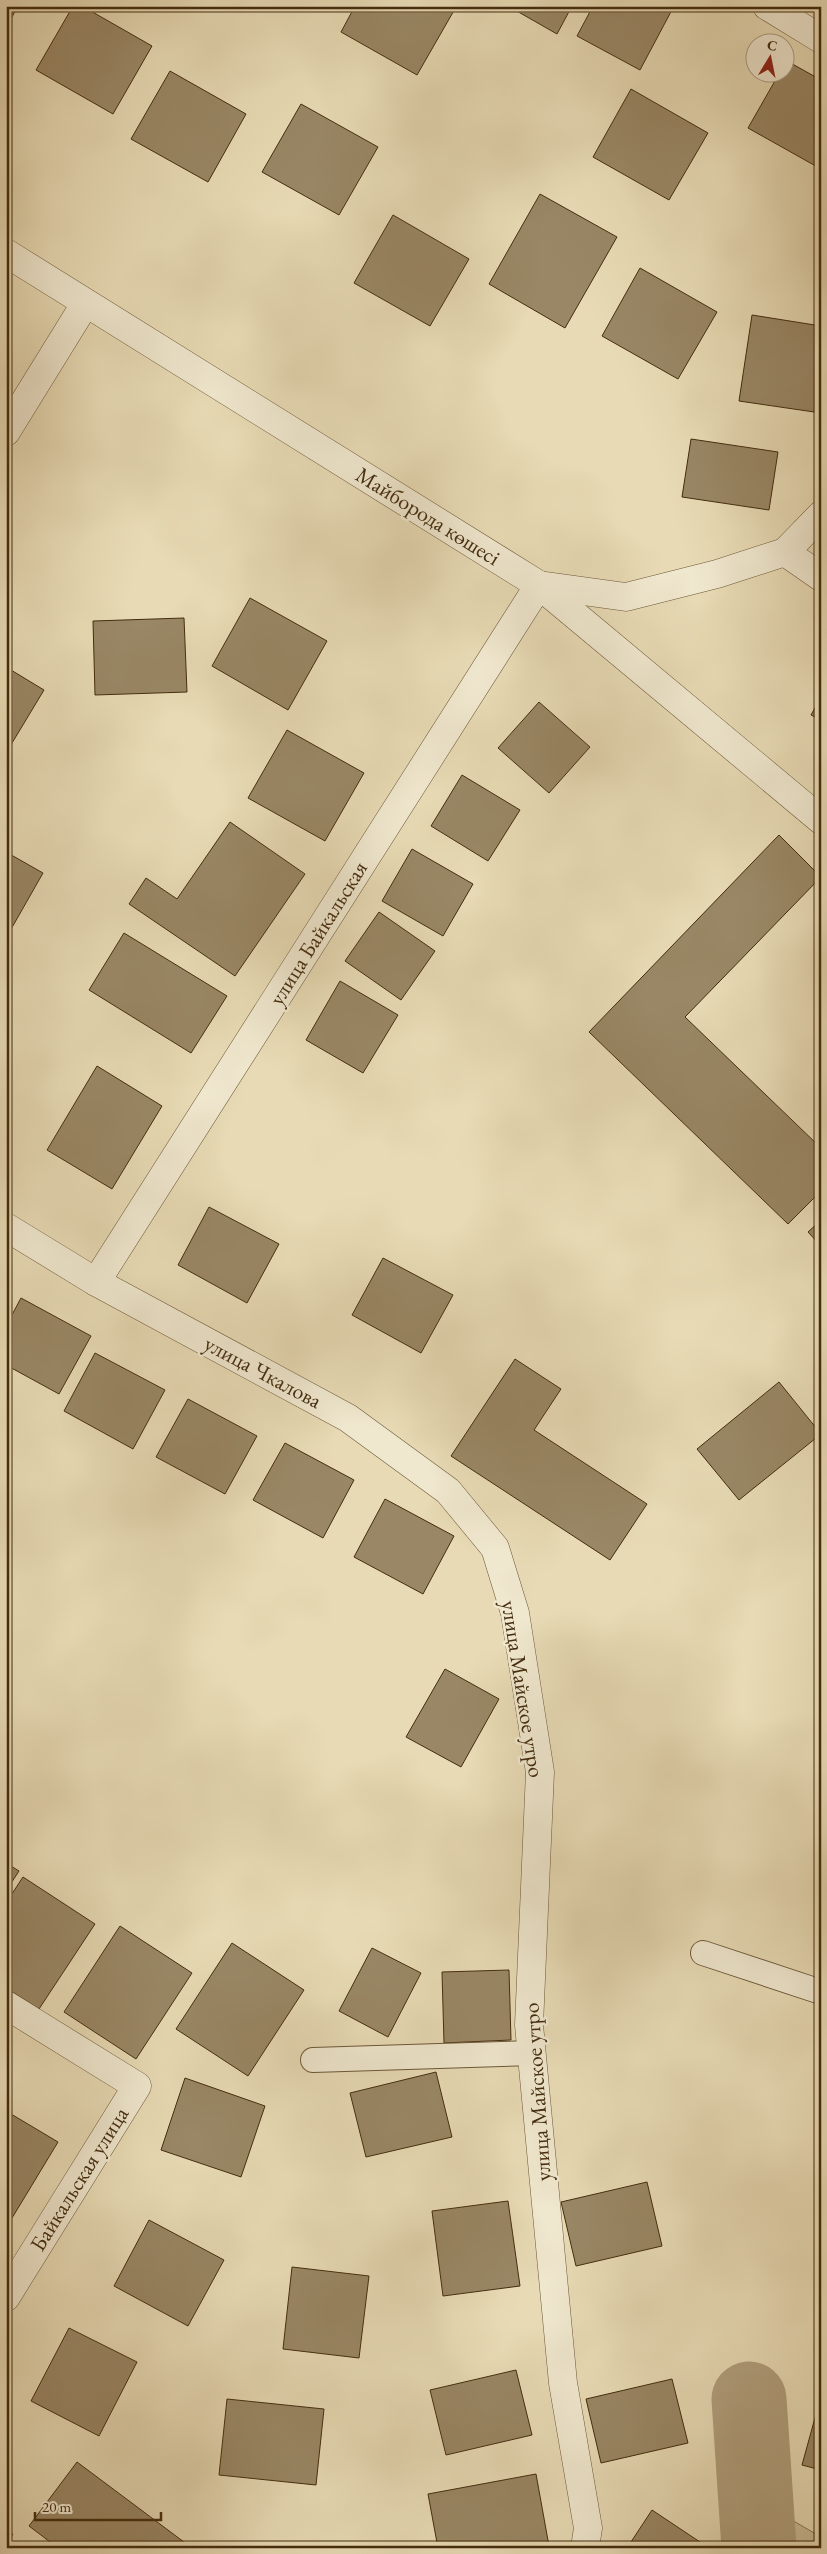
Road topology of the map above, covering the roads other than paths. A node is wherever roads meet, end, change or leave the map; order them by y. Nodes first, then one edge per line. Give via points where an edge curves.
1 (768, 6) edge
2 (821, 39) edge
3 (6, 253) edge
4 (85, 304) junction
5 (6, 432) edge
6 (821, 515) edge
7 (785, 552) junction
8 (821, 577) edge
9 (539, 585) junction
10 (821, 820) edge
11 (6, 1226) edge
12 (96, 1282) junction
13 (495, 1548) joint
14 (703, 1954) dead end
15 (821, 1992) edge
16 (6, 2004) edge
17 (532, 2053) junction
18 (313, 2060) dead end
19 (6, 2297) edge
20 (585, 2548) edge

1 - 2 street
3 - 4 street, Майборода көшесі
4 - 5 street
4 - 9 street, Майборода көшесі
6 - 7 street
7 - 8 street
7 - 9 street via 717,574 626,597
9 - 10 street, Майборода көшесі
9 - 12 street, улица Байкальская
11 - 12 street, улица Чкалова
12 - 13 street, улица Чкалова via 348,1418 448,1491
13 - 17 street, улица Майское утро via 515,1613 540,1772 529,2025
14 - 15 lane
16 - 19 street, Байкальская улица via 137,2086
17 - 18 lane
17 - 20 street, улица Майское утро via 563,2383 588,2528

